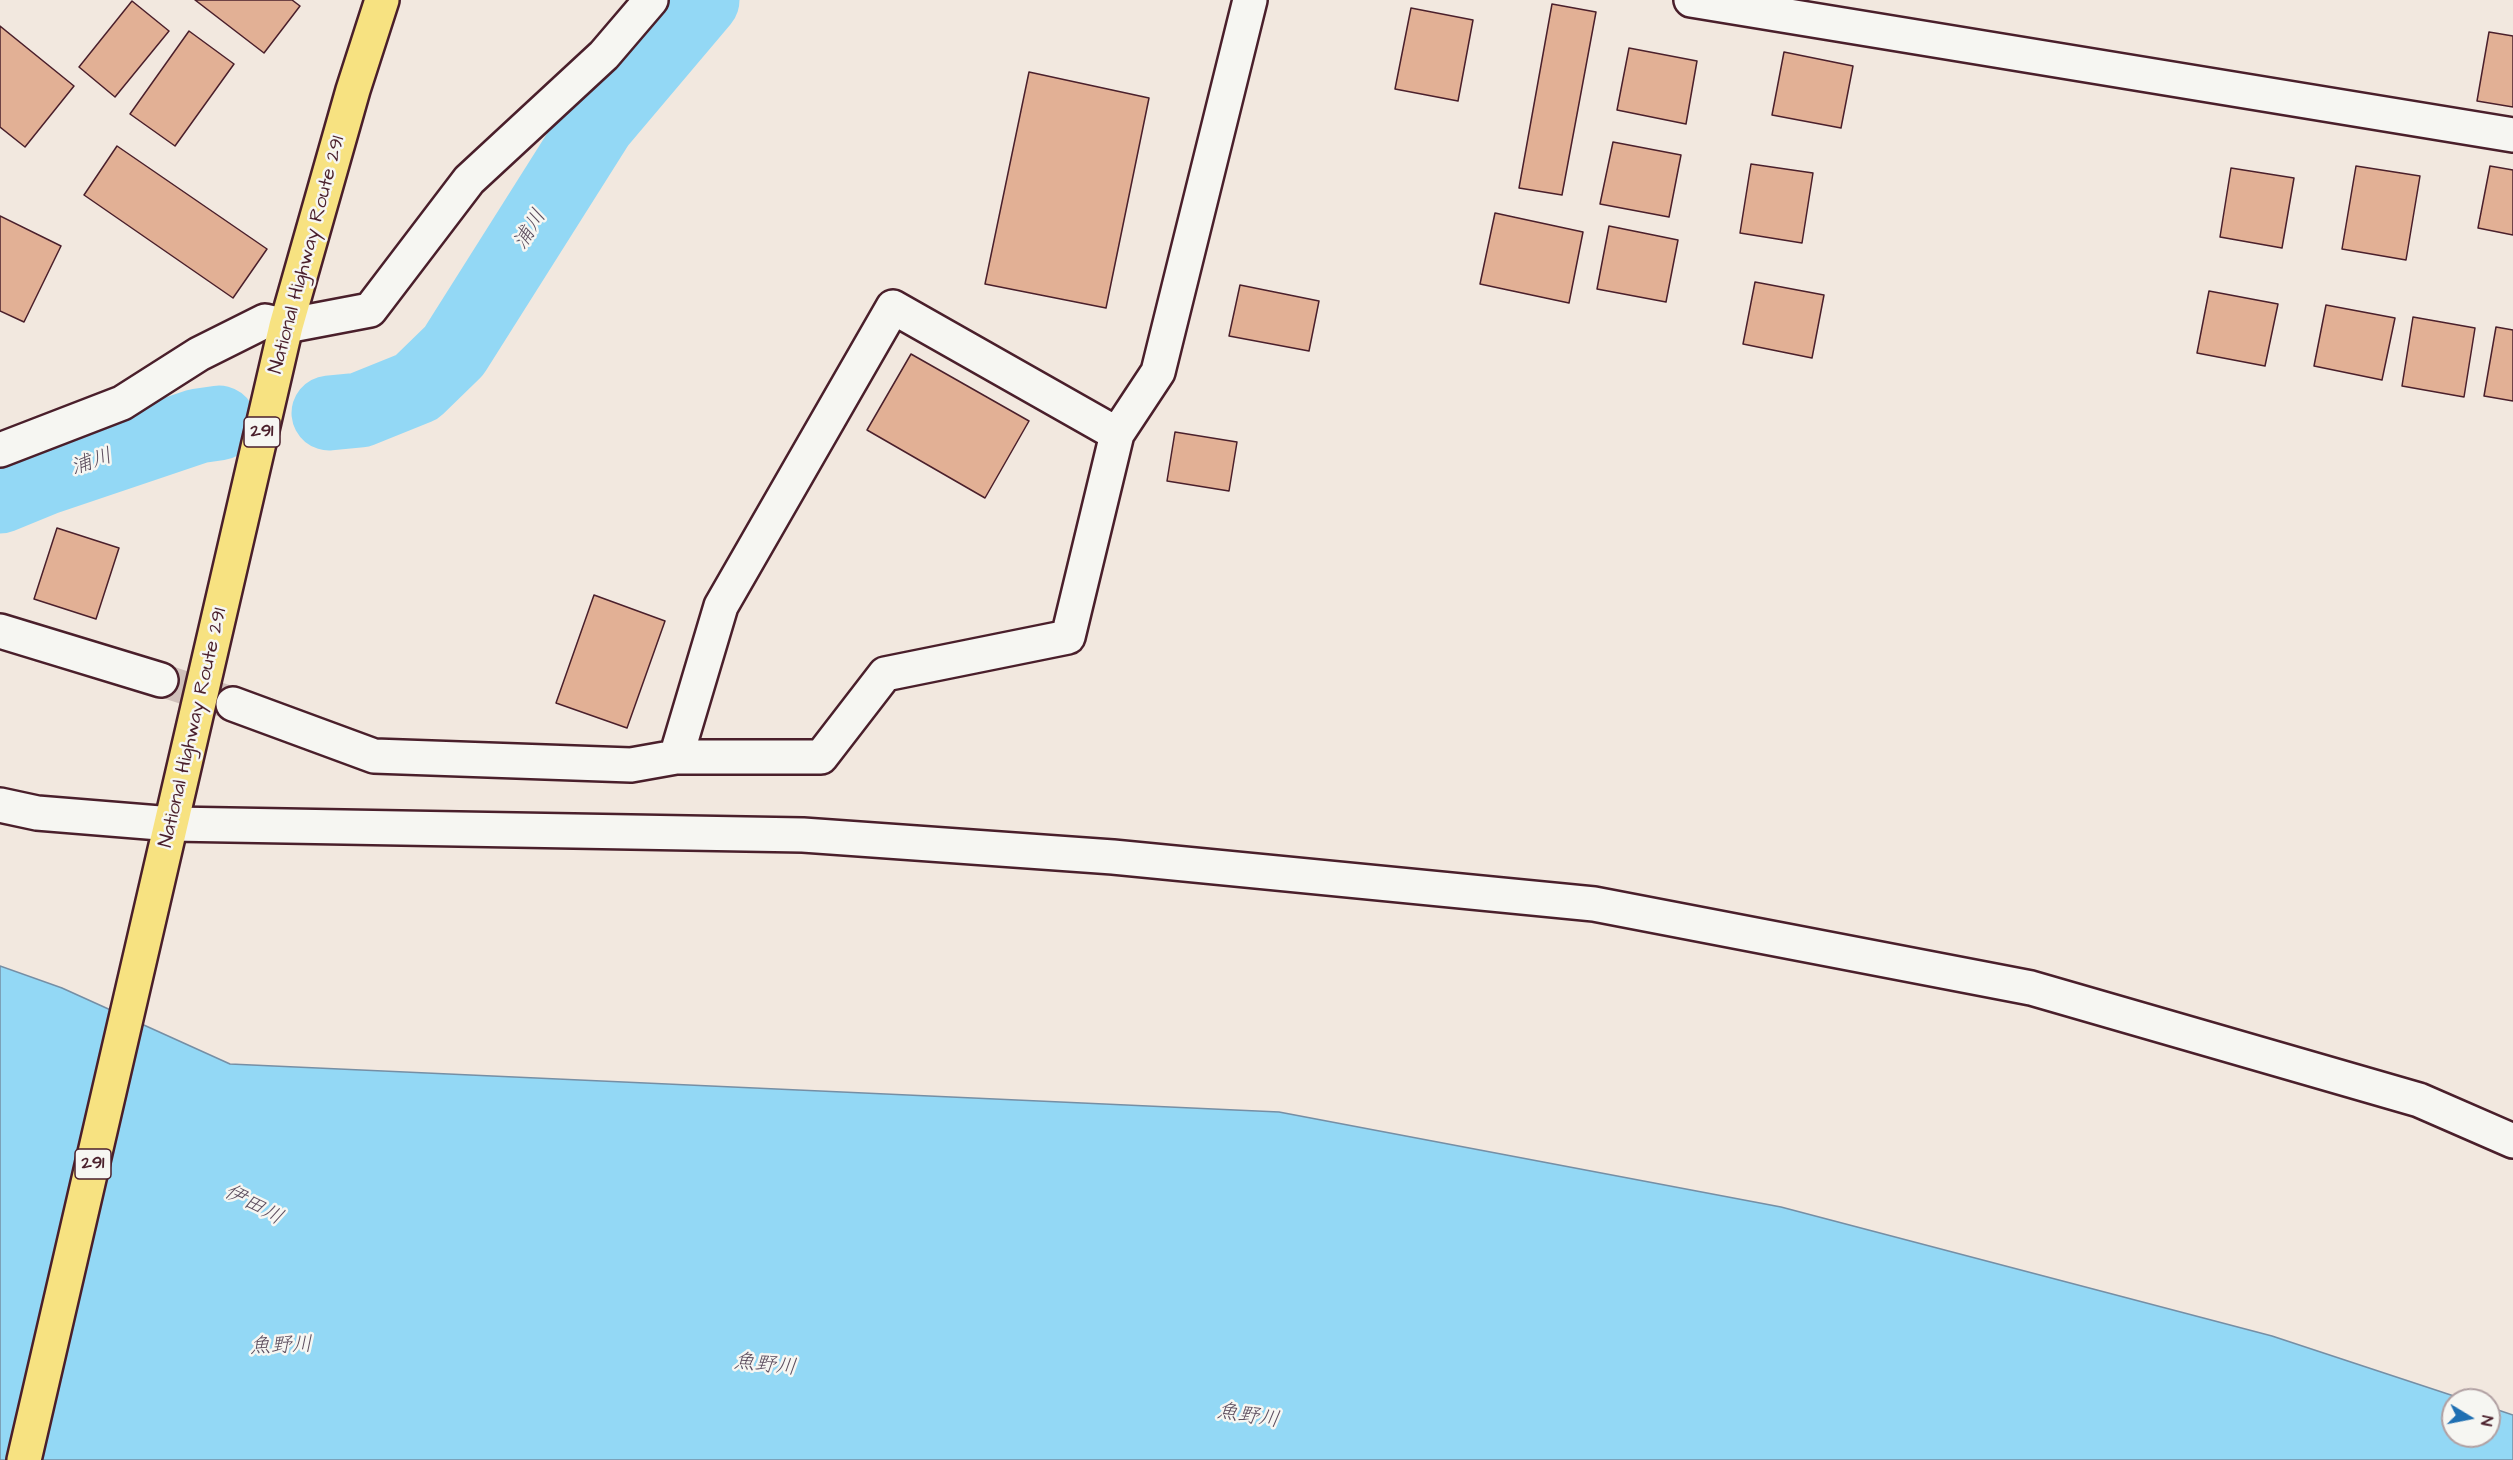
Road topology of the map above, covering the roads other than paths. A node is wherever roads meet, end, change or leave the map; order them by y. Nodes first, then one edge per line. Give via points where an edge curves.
1 (382, 0) edge
2 (651, 0) edge
3 (1250, 0) edge
4 (1691, 0) edge
5 (2513, 135) edge
6 (286, 326) junction
7 (1117, 434) junction
8 (0, 450) edge
9 (0, 631) edge
10 (161, 680) tunnel mouth
11 (233, 704) tunnel mouth
12 (676, 757) junction
13 (0, 806) edge
14 (172, 824) junction
15 (2513, 1141) edge
16 (24, 1460) edge

1 - 6 highway, National Highway Route 291 / 291
2 - 6 street via 604,55 469,180 370,310
3 - 7 street via 1158,372
4 - 5 street
6 - 8 street via 265,321 200,354 122,403
6 - 14 highway, National Highway Route 291 / 291
7 - 12 street via 1068,637 885,674 821,757
7 - 12 street via 893,308 721,606
9 - 10 street
11 - 12 street via 374,756 631,765
13 - 14 street via 37,813
14 - 15 street via 803,834 1113,857 1594,904 2031,988 2419,1100
14 - 16 highway, National Highway Route 291 / 291

